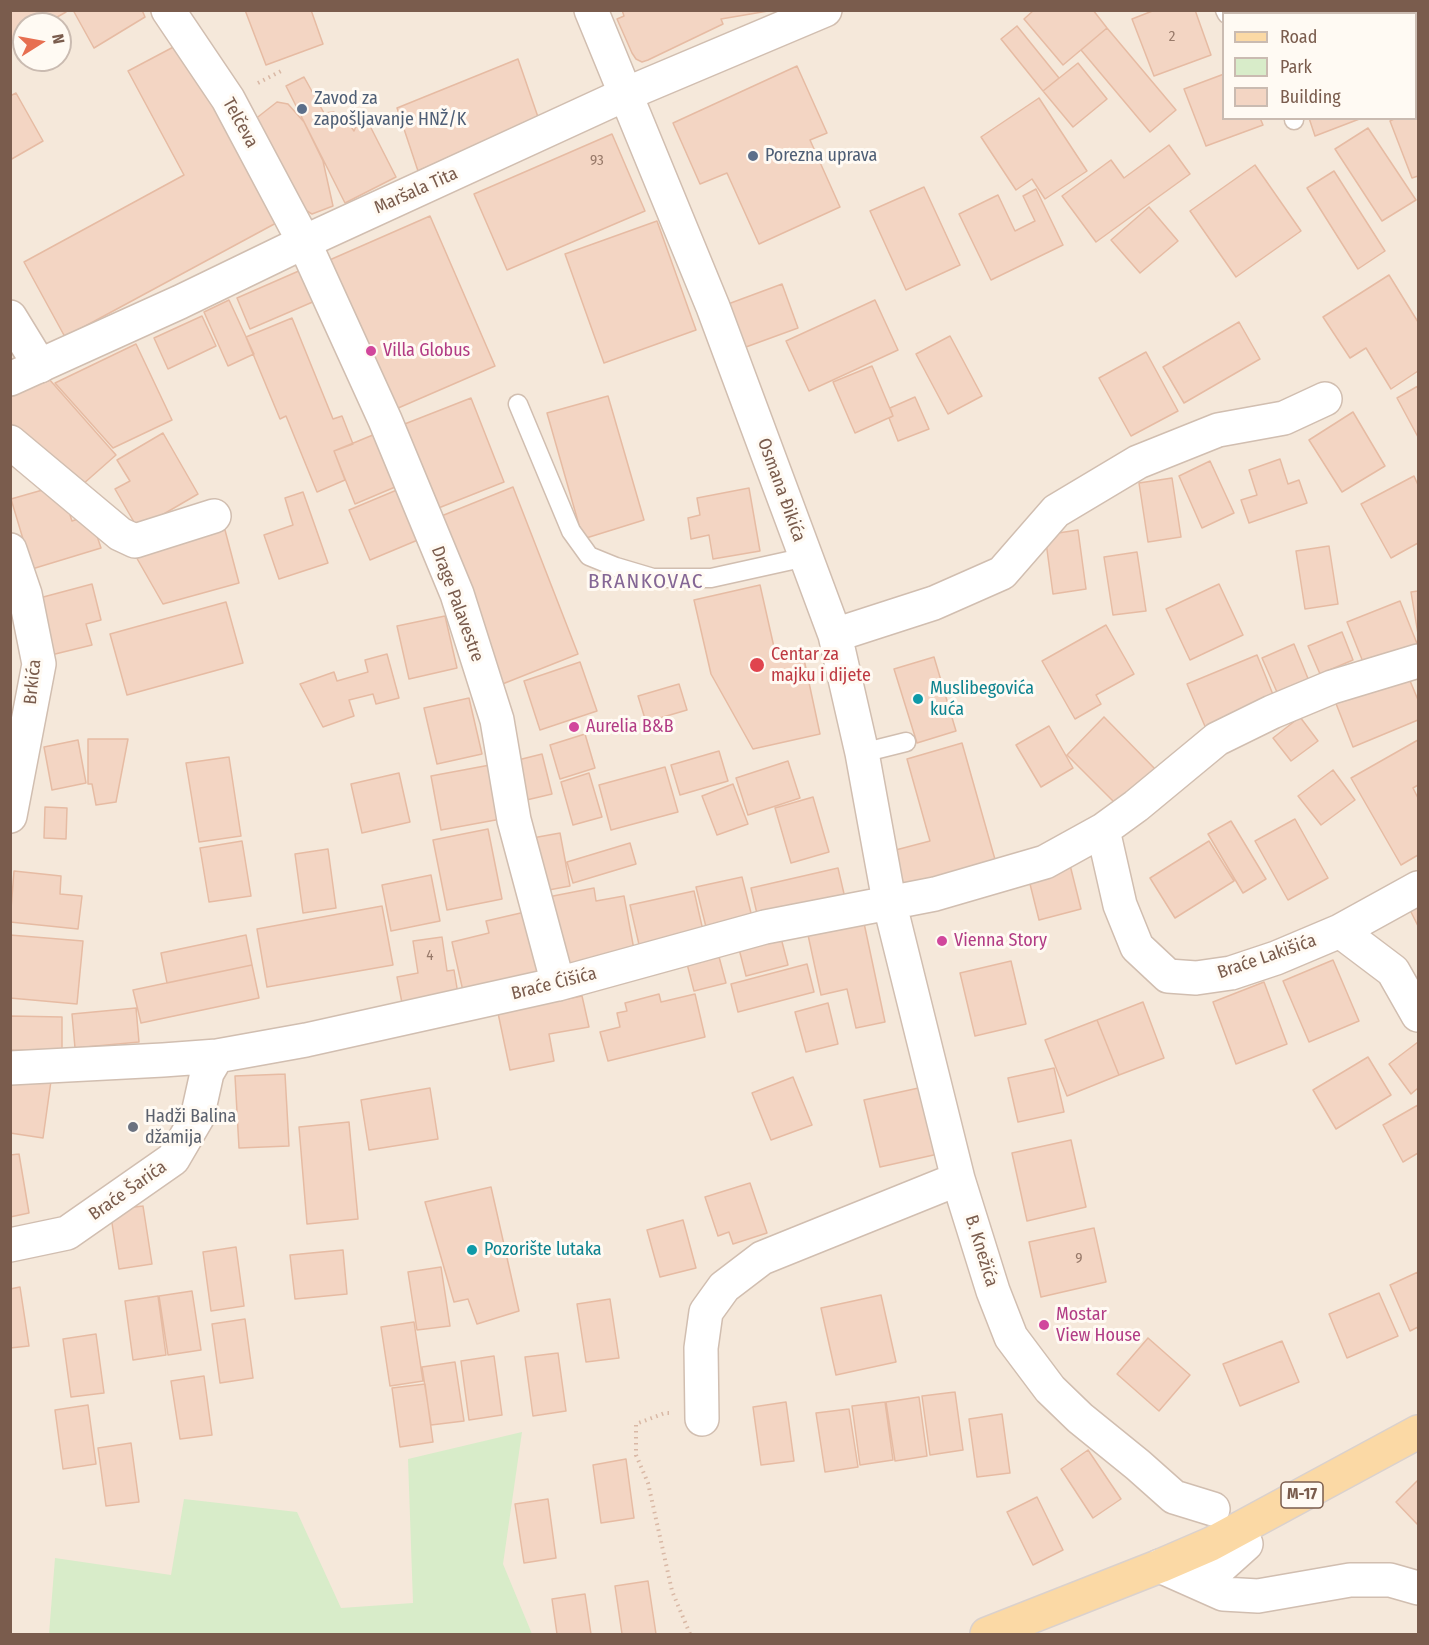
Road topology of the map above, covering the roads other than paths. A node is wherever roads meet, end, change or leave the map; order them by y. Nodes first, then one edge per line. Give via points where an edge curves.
1 (168, 10) edge
2 (591, 10) edge
3 (825, 10) edge
4 (626, 94) junction
5 (304, 242) junction
6 (10, 317) edge
7 (40, 366) junction
8 (10, 379) edge
9 (1325, 399) dead end
10 (518, 404) dead end
11 (10, 442) edge
12 (214, 516) dead end
13 (10, 550) edge
14 (806, 557) junction
15 (835, 635) junction
16 (1419, 661) edge
17 (906, 742) dead end
18 (862, 753) junction
19 (10, 816) edge
20 (1103, 830) junction
21 (1419, 888) edge
22 (889, 901) junction
23 (1340, 931) junction
24 (558, 984) junction
25 (1419, 1015) edge
26 (217, 1056) junction
27 (10, 1068) edge
28 (958, 1179) junction
29 (10, 1245) edge
30 (702, 1419) road end
31 (1419, 1432) edge
32 (1213, 1509) dead end
33 (1246, 1544) dead end
34 (1160, 1566) junction
35 (1419, 1588) edge
36 (987, 1635) edge

1 - 5 street, Telčeva via 228,99
2 - 4 street, Osmana Đikića
3 - 4 street, Maršala Tita
4 - 5 street, Maršala Tita
4 - 14 street, Osmana Đikića via 713,307
5 - 7 street, Maršala Tita
5 - 24 street, Drage Palavestre via 385,420 457,594 497,720 514,820
6 - 7 street
7 - 8 street, Maršala Tita
9 - 15 street via 1284,418 1218,430 1138,462 1056,511 1002,573 934,603
10 - 14 lane via 571,531 589,556 653,578 711,578
11 - 12 street via 120,534 135,541
13 - 19 street, Brkića via 25,594 39,664
14 - 15 street, Osmana Đikića
15 - 18 street, Osmana Đikića
16 - 20 street via 1332,687 1217,739
17 - 18 lane
18 - 22 street, Osmana Đikića
20 - 22 street via 1045,862 935,894
20 - 23 street, Braće Lakišića via 1120,905 1137,947 1168,976 1230,974
21 - 23 street
22 - 24 street, Braće Ćišića via 765,927
22 - 28 street, B. Knežića
23 - 25 street, Braće Lakišića via 1393,971
24 - 26 street, Braće Ćišića
26 - 27 street
26 - 29 street, Braće Šarića via 207,1073 196,1118 174,1158 67,1233
28 - 30 street via 762,1258 724,1287 706,1312 701,1348
28 - 32 street, B. Knežića via 1011,1337 1050,1389 1174,1497
31 - 34 main road, M-17 via 1211,1544
33 - 34 street via 1217,1570
34 - 35 street via 1223,1594 1258,1596 1350,1580 1390,1580
34 - 36 main road, M-17

